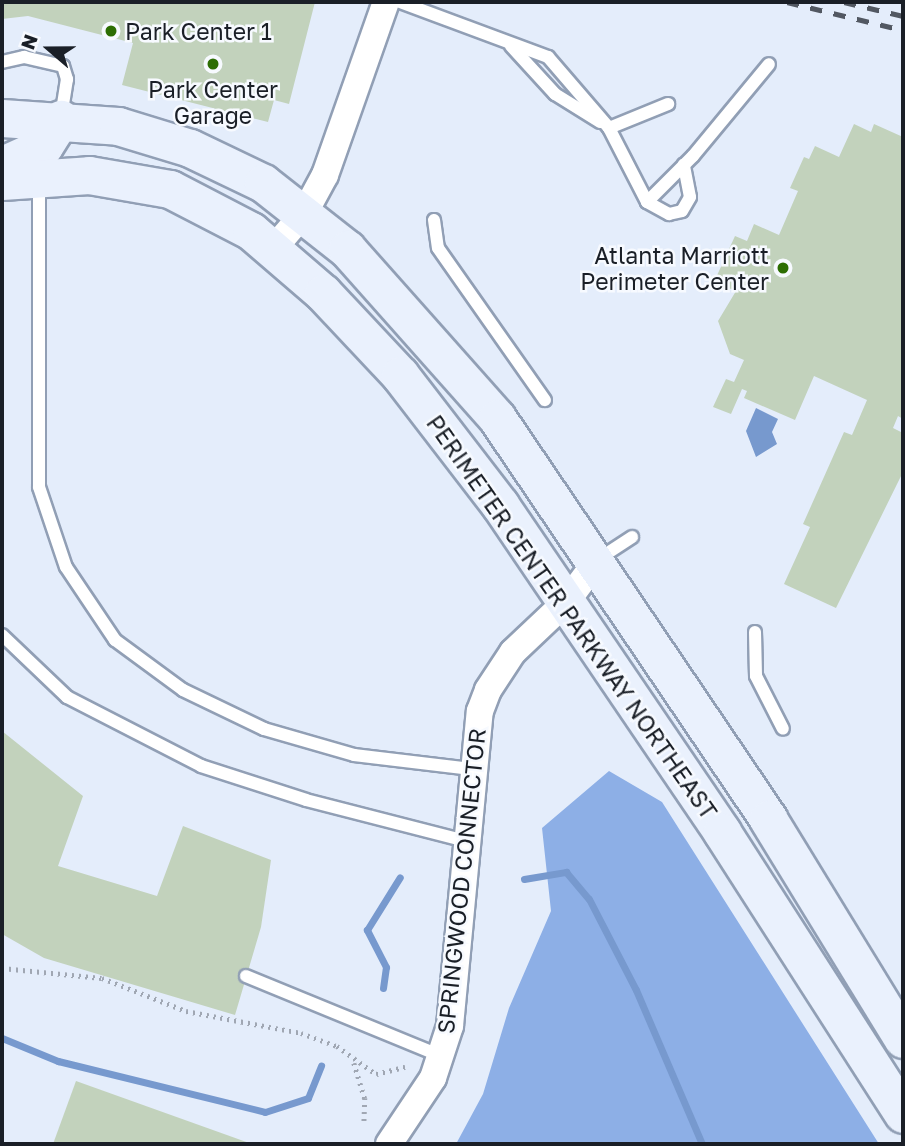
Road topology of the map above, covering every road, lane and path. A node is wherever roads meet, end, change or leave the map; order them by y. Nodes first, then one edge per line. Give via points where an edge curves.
1 (386, 2) edge
2 (400, 2) edge
3 (507, 42) junction
4 (2, 62) edge
5 (769, 64) dead end
6 (668, 104) dead end
7 (2, 118) edge
8 (61, 120) junction
9 (609, 128) junction
10 (684, 165) junction
11 (10, 181) edge
12 (647, 202) junction
13 (305, 212) junction
14 (434, 220) dead end
15 (274, 248) junction
16 (545, 400) dead end
17 (632, 537) dead end
18 (596, 562) junction
19 (567, 601) junction
20 (755, 632) dead end
21 (2, 635) edge
22 (783, 729) dead end
23 (471, 769) junction
24 (466, 841) junction
25 (2, 968) edge
26 (247, 976) dead end
27 (903, 1039) edge
28 (441, 1056) junction
29 (352, 1059) junction
30 (405, 1067) dead end
31 (901, 1111) edge
32 (364, 1121) dead end
33 (389, 1144) edge

1 - 13 street via 326,175
2 - 3 lane
3 - 9 lane via 555,94
3 - 9 lane via 548,57
4 - 8 lane via 24,57 63,66 67,79
5 - 10 lane
6 - 9 lane
7 - 8 main road, PERIMETER CENTER PARKWAY NORTHEAST
8 - 11 main road via 44,146
8 - 13 main road, PERIMETER CENTER PARKWAY NORTHEAST via 118,126 190,148 263,183
9 - 12 lane
10 - 12 lane
10 - 12 lane via 691,190 682,211 669,214
11 - 15 main road, PERIMETER CENTER PARKWAY NORTHEAST via 89,175 170,189 227,216
11 - 23 lane via 39,487 66,567 115,639 183,690 264,729 354,755
13 - 15 street
13 - 18 main road, PERIMETER CENTER PARKWAY NORTHEAST via 346,249 450,361 497,418
14 - 16 lane via 438,248
15 - 19 main road, PERIMETER CENTER PARKWAY NORTHEAST via 332,302 453,439
17 - 18 lane
18 - 19 street, SPRINGWOOD CONNECTOR
18 - 27 main road, PERIMETER CENTER PARKWAY NORTHEAST via 768,818
19 - 23 street, SPRINGWOOD CONNECTOR via 497,673 480,711
19 - 31 main road, PERIMETER CENTER PARKWAY NORTHEAST
20 - 22 lane via 756,676
21 - 24 lane via 67,697 201,766 318,803
23 - 24 street, SPRINGWOOD CONNECTOR
24 - 28 street, SPRINGWOOD CONNECTOR via 450,1026
25 - 29 path via 102,978 186,1011 301,1033 337,1046
26 - 28 lane
28 - 33 street, SPRINGWOOD CONNECTOR via 416,1108
29 - 30 path via 376,1074
29 - 32 path via 366,1098

